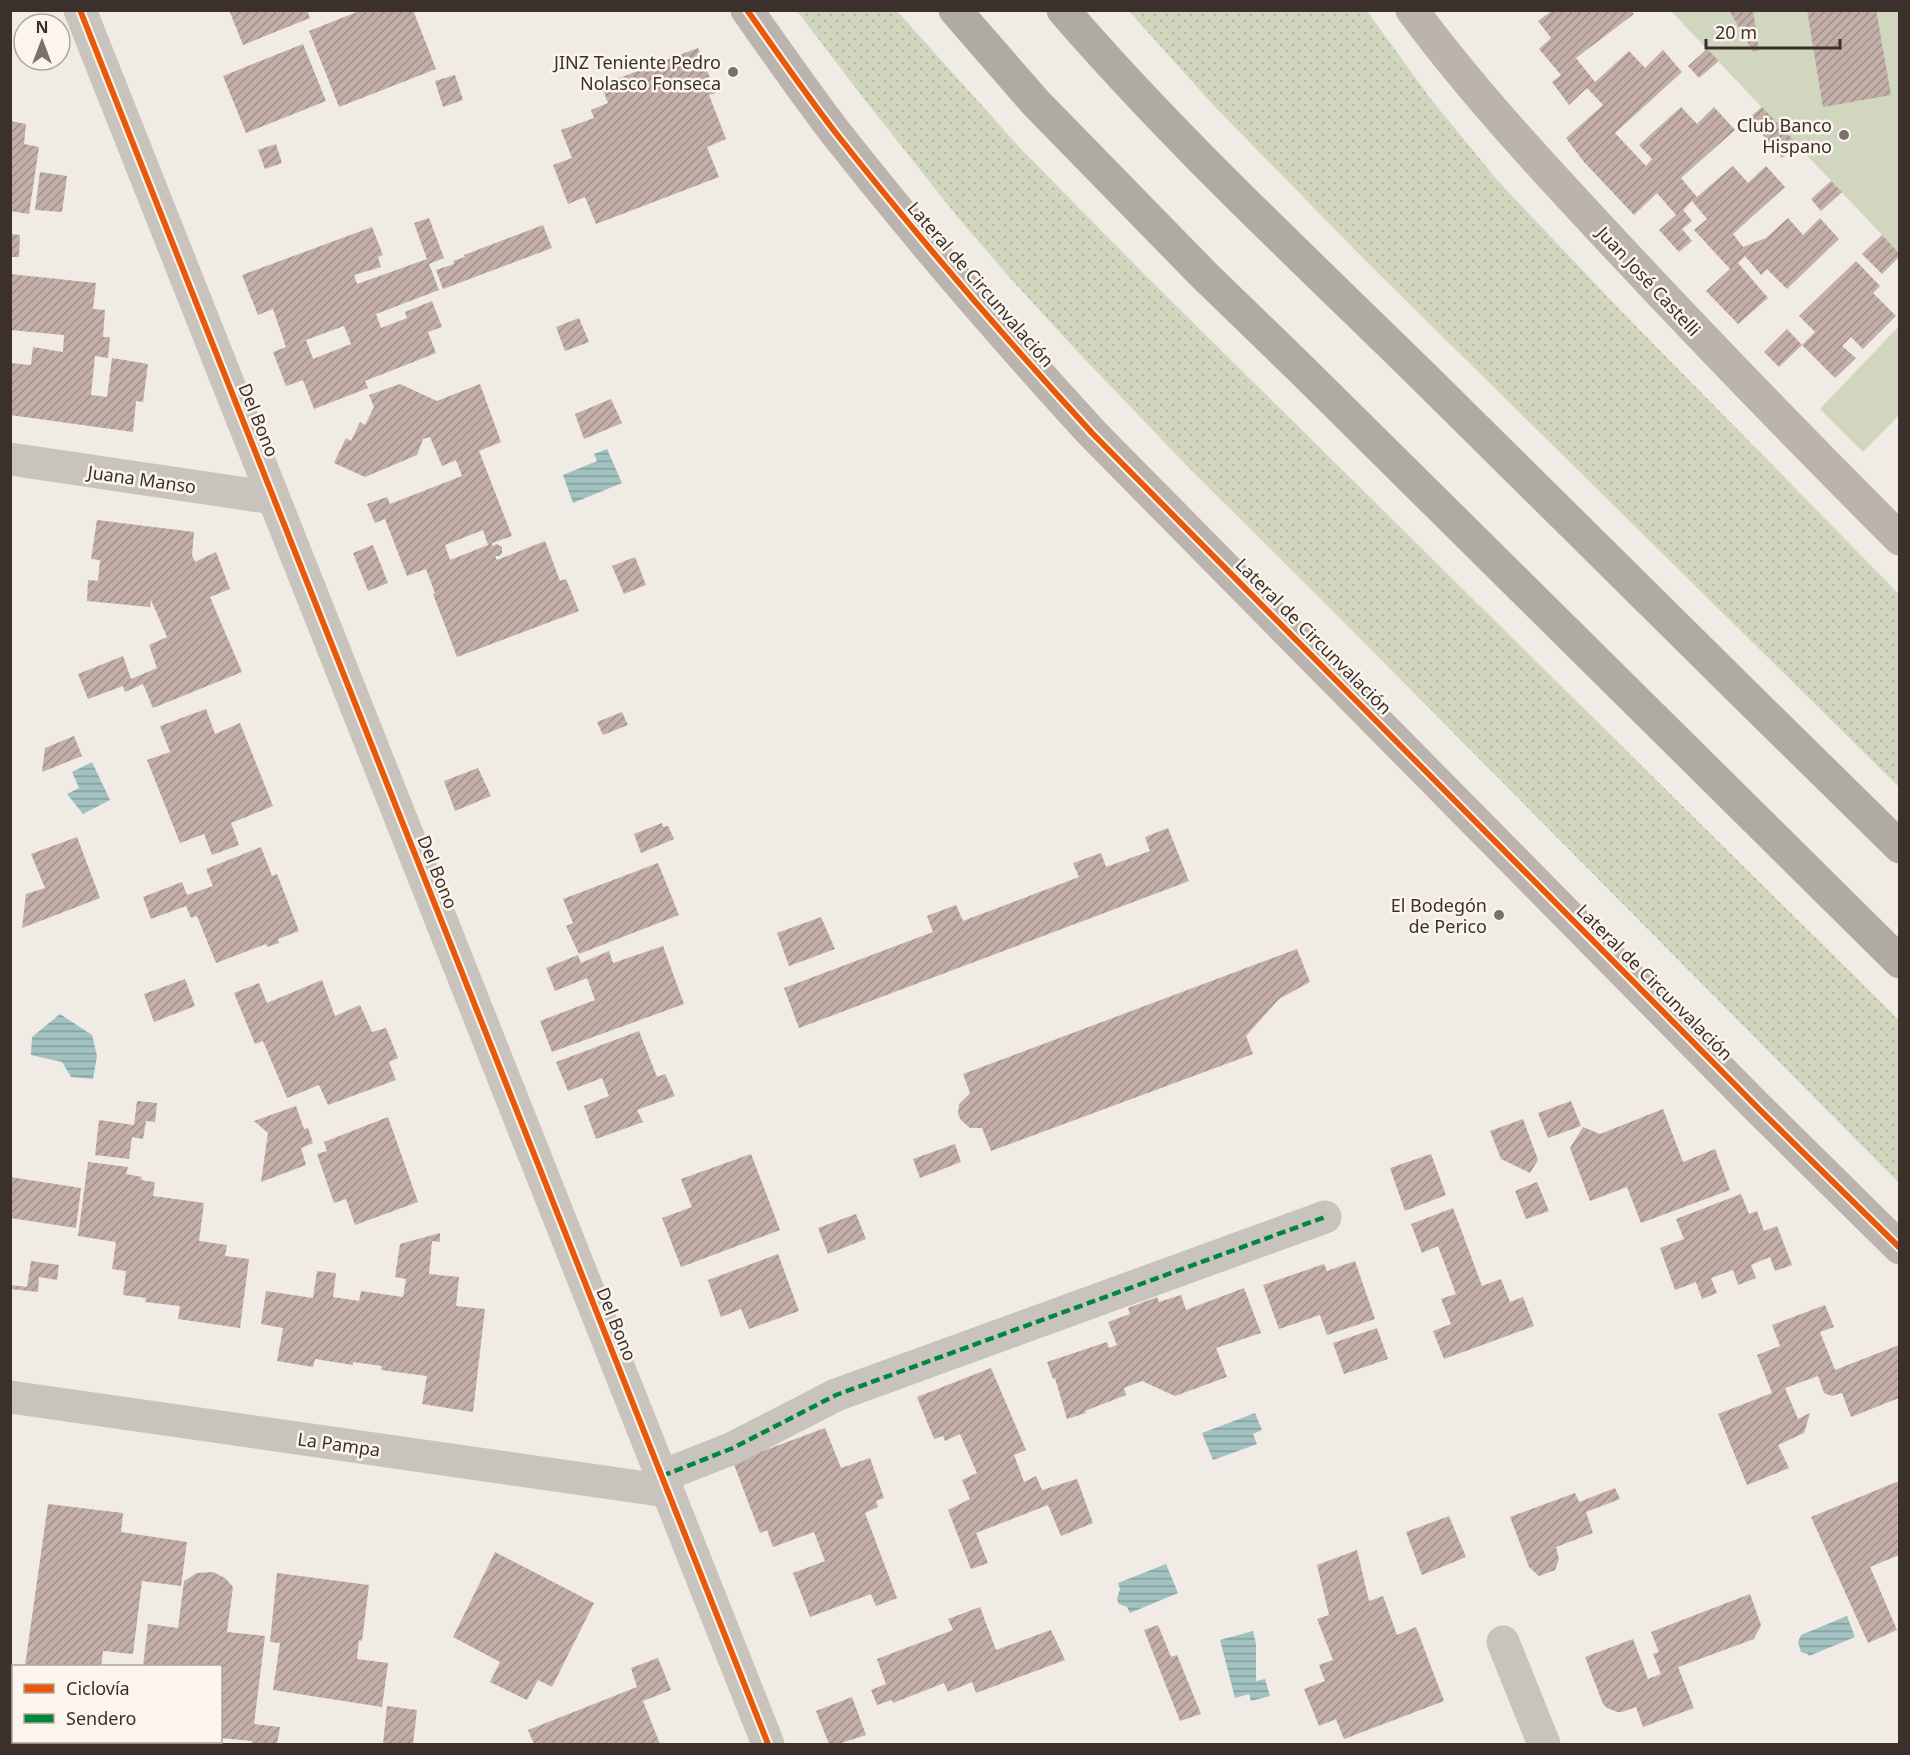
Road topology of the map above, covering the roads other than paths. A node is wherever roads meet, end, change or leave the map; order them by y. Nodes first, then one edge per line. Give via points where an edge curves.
1 (80, 10) edge
2 (747, 10) edge
3 (955, 10) edge
4 (1063, 10) edge
5 (1412, 10) edge
6 (10, 459) edge
7 (273, 498) junction
8 (1899, 540) edge
9 (1899, 847) edge
10 (1899, 962) edge
11 (1325, 1217) dead end
12 (1899, 1248) edge
13 (10, 1397) edge
14 (664, 1484) junction
15 (1503, 1641) dead end
16 (768, 1744) edge
17 (1544, 1744) edge

1 - 7 street, Del Bono
2 - 12 street, Lateral de Circunvalación via 834,130 933,253 1092,433
3 - 10 highway via 1036,103 1204,275
4 - 9 highway via 1223,181
5 - 8 street, Juan José Castelli via 1517,139
6 - 7 street, Juana Manso
7 - 14 street, Del Bono
11 - 14 street via 836,1395
13 - 14 street, La Pampa
14 - 16 street, Del Bono
15 - 17 street

